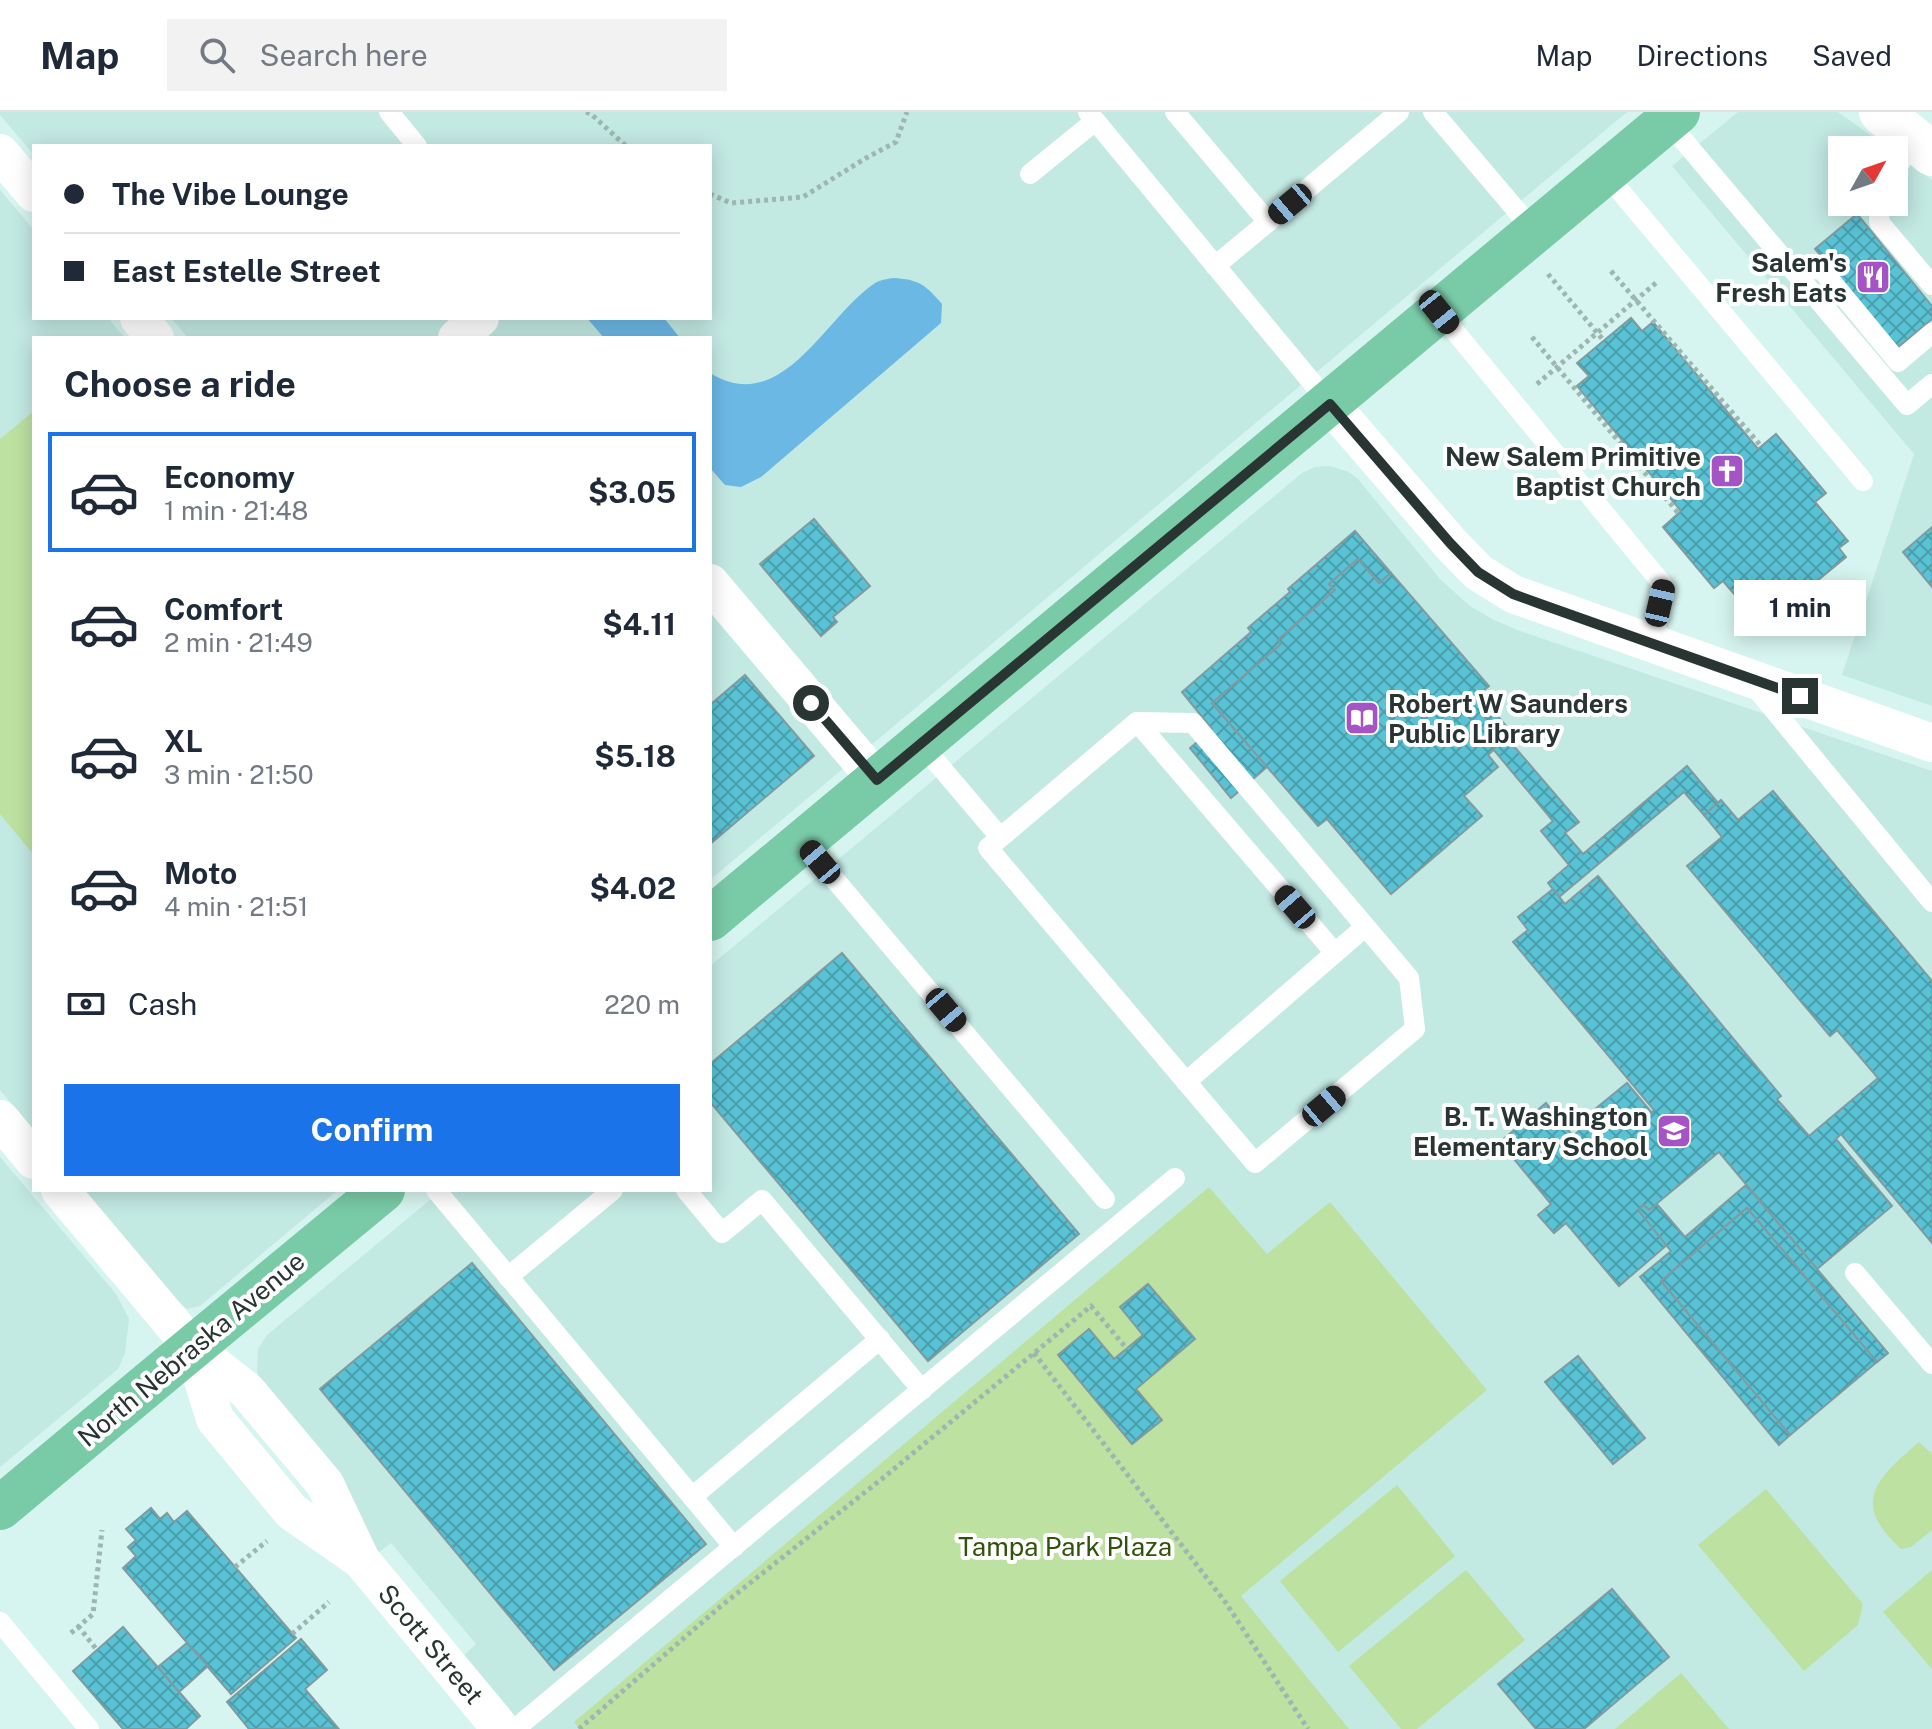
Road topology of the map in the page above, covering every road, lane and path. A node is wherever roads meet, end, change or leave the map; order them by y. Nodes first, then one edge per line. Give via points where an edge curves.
1 (389, 112) edge
2 (586, 112) edge
3 (907, 112) edge
4 (1175, 112) edge
5 (1399, 112) edge
6 (1433, 112) edge
7 (1092, 116) edge
8 (1673, 116) edge
9 (415, 144) edge
10 (624, 144) edge
11 (0, 153) edge
12 (1605, 173) junction
13 (1030, 174) dead end
14 (32, 191) edge
15 (712, 195) edge
16 (1879, 216) edge
17 (1268, 222) junction
18 (1535, 232) junction
19 (1215, 266) junction
20 (1790, 266) junction
21 (1611, 271) dead end
22 (1547, 274) dead end
23 (1664, 277) dead end
24 (1932, 285) edge
25 (1637, 300) junction
26 (1439, 312) junction
27 (141, 320) edge
28 (480, 320) edge
29 (485, 320) edge
30 (1597, 333) junction
31 (1932, 333) edge
32 (153, 336) edge
33 (460, 336) edge
34 (500, 336) edge
35 (1532, 337) dead end
36 (1604, 341) dead end
37 (1557, 367) junction
38 (1932, 384) edge
39 (1530, 390) dead end
40 (1330, 404) junction
41 (1761, 446) dead end
42 (1863, 481) dead end
43 (1679, 514) dead end
44 (712, 585) edge
45 (1652, 644) junction
46 (1748, 678) junction
47 (1137, 722) junction
48 (1932, 743) edge
49 (921, 744) junction
50 (877, 780) junction
51 (1000, 837) junction
52 (803, 842) junction
53 (1932, 902) edge
54 (712, 917) edge
55 (1365, 927) junction
56 (1335, 953) junction
57 (1186, 1082) junction
58 (0, 1119) edge
59 (32, 1158) edge
60 (1175, 1178) dead end
61 (62, 1192) edge
62 (381, 1192) edge
63 (438, 1192) edge
64 (611, 1192) edge
65 (688, 1192) edge
66 (1105, 1199) dead end
67 (1855, 1273) dead end
68 (508, 1277) junction
69 (880, 1339) junction
70 (193, 1348) junction
71 (1127, 1349) dead end
72 (1034, 1353) junction
73 (1932, 1364) edge
74 (922, 1390) junction
75 (692, 1497) junction
76 (0, 1508) edge
77 (102, 1530) dead end
78 (274, 1535) dead end
79 (734, 1547) junction
80 (235, 1567) dead end
81 (329, 1602) dead end
82 (0, 1622) edge
83 (78, 1626) junction
84 (71, 1633) dead end
85 (292, 1634) dead end
86 (97, 1650) dead end
87 (496, 1726) edge
88 (89, 1729) edge
89 (579, 1729) edge
90 (1308, 1729) edge

1 - 9 lane
2 - 10 path
3 - 15 path via 896,142 803,197 731,203
4 - 17 lane
5 - 17 lane
6 - 18 lane
7 - 13 lane
7 - 19 lane
8 - 12 main road
8 - 20 lane
11 - 14 street
12 - 18 main road
12 - 42 lane
16 - 24 lane
17 - 19 lane
18 - 26 main road
19 - 40 lane
20 - 31 lane via 1822,270 1898,362
20 - 38 lane via 1907,405
21 - 25 path
22 - 30 path
23 - 25 path
25 - 30 path
25 - 41 path
26 - 40 main road
26 - 45 lane via 1664,586
27 - 32 street
28 - 33 street
29 - 34 street
30 - 36 path
30 - 37 path
35 - 37 path
37 - 39 path
37 - 43 path
40 - 45 street via 1478,572 1513,594
40 - 49 main road
44 - 50 street
45 - 46 street
46 - 48 street
46 - 53 lane
47 - 51 lane
47 - 55 lane via 1193,723
47 - 56 lane
49 - 50 main road
49 - 51 lane
50 - 52 main road
51 - 57 lane via 988,848
52 - 54 main road
52 - 66 lane
55 - 56 lane
55 - 57 lane via 1409,978 1415,1029 1255,1163
56 - 57 lane
58 - 59 street
60 - 74 lane
61 - 70 street
62 - 70 main road, North Nebraska Avenue
63 - 68 lane
64 - 68 lane
65 - 69 lane via 722,1233 762,1200
67 - 73 lane
68 - 75 lane
69 - 74 lane
69 - 75 lane
70 - 76 main road, North Nebraska Avenue
70 - 87 street, Scott Street via 247,1391 325,1484 361,1560
71 - 72 path via 1091,1306
72 - 89 path via 721,1606
72 - 90 path via 1226,1603
74 - 79 lane
75 - 79 lane
77 - 83 path via 93,1614
78 - 80 path
79 - 87 lane
81 - 85 path
82 - 88 lane
83 - 84 path
83 - 86 path

